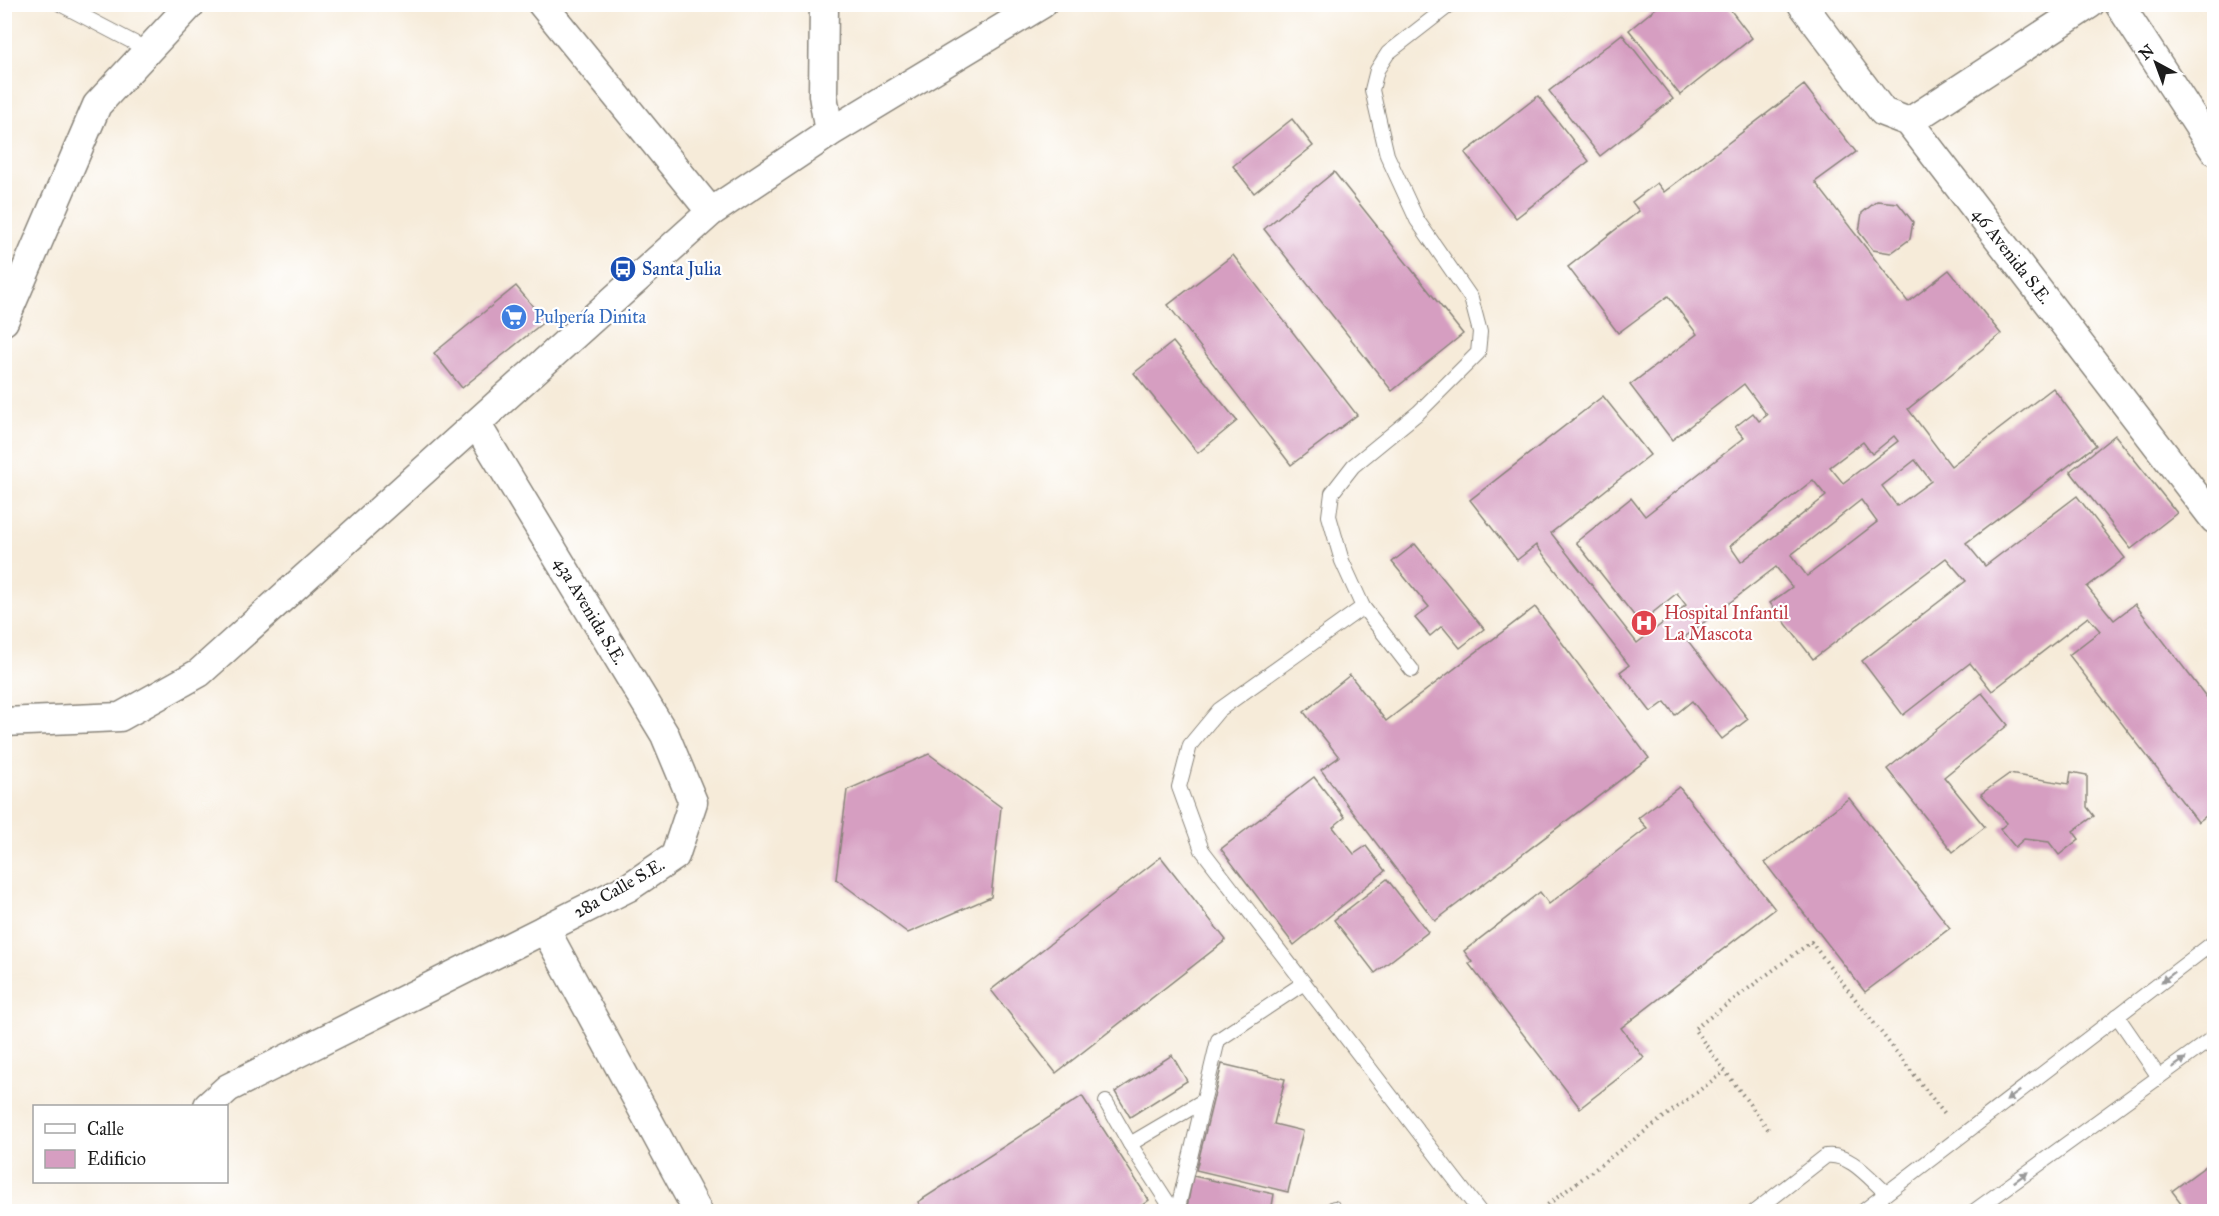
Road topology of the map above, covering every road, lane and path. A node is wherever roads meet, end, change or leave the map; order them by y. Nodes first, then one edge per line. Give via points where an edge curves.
1 (60, 4) edge
2 (191, 4) edge
3 (542, 4) edge
4 (824, 4) edge
5 (1042, 4) edge
6 (1451, 4) edge
7 (1802, 4) edge
8 (2090, 4) edge
9 (2119, 4) edge
10 (148, 50) junction
11 (1909, 122) junction
12 (829, 133) junction
13 (2214, 150) edge
14 (711, 212) junction
15 (4, 321) edge
16 (477, 425) junction
17 (2214, 519) edge
18 (1363, 607) junction
19 (1412, 670) dead end
20 (4, 722) edge
21 (693, 802) joint
22 (545, 929) junction
23 (2214, 942) edge
24 (1304, 983) junction
25 (2117, 1016) junction
26 (2214, 1037) edge
27 (1725, 1071) junction
28 (2159, 1077) junction
29 (1203, 1101) junction
30 (1106, 1102) dead end
31 (210, 1105) edge
32 (1768, 1129) dead end
33 (1962, 1136) junction
34 (1130, 1144) junction
35 (1886, 1193) junction
36 (698, 1212) edge
37 (1175, 1212) edge
38 (1480, 1212) edge
39 (1538, 1212) edge
40 (1755, 1212) edge
41 (1862, 1212) edge
42 (1973, 1212) edge

1 - 10 lane
2 - 10 street
3 - 14 street
4 - 12 street via 823,95
5 - 12 street
6 - 18 lane via 1388,53 1377,70 1372,90 1387,156 1417,220 1471,298 1480,332 1478,353 1419,412 1353,466 1332,493 1329,516 1342,561
7 - 11 street, 46 Avenida S.E. via 1883,112
8 - 11 street
9 - 13 street
10 - 15 street via 96,105
11 - 17 street, 46 Avenida S.E.
12 - 14 street
14 - 16 street
16 - 20 street via 200,673 120,717
16 - 21 street, 43a Avenida S.E. via 665,735
18 - 19 lane
18 - 24 lane via 1220,710 1190,745 1179,787 1202,850
21 - 22 street, 28a Calle S.E. via 675,856 629,887
22 - 31 street, 28a Calle S.E. via 228,1088
22 - 36 street
23 -> 25 lane
24 - 29 lane via 1218,1040
24 - 38 lane
25 - 28 lane
25 -> 33 lane
28 -> 26 lane
27 - 32 path
27 - 33 path via 1694,1029 1811,942
27 - 39 path
42 -> 28 lane
29 - 34 lane
29 - 37 lane
30 - 34 lane
33 - 35 lane
34 - 37 lane
35 - 40 lane via 1844,1157 1826,1156
35 - 41 lane

